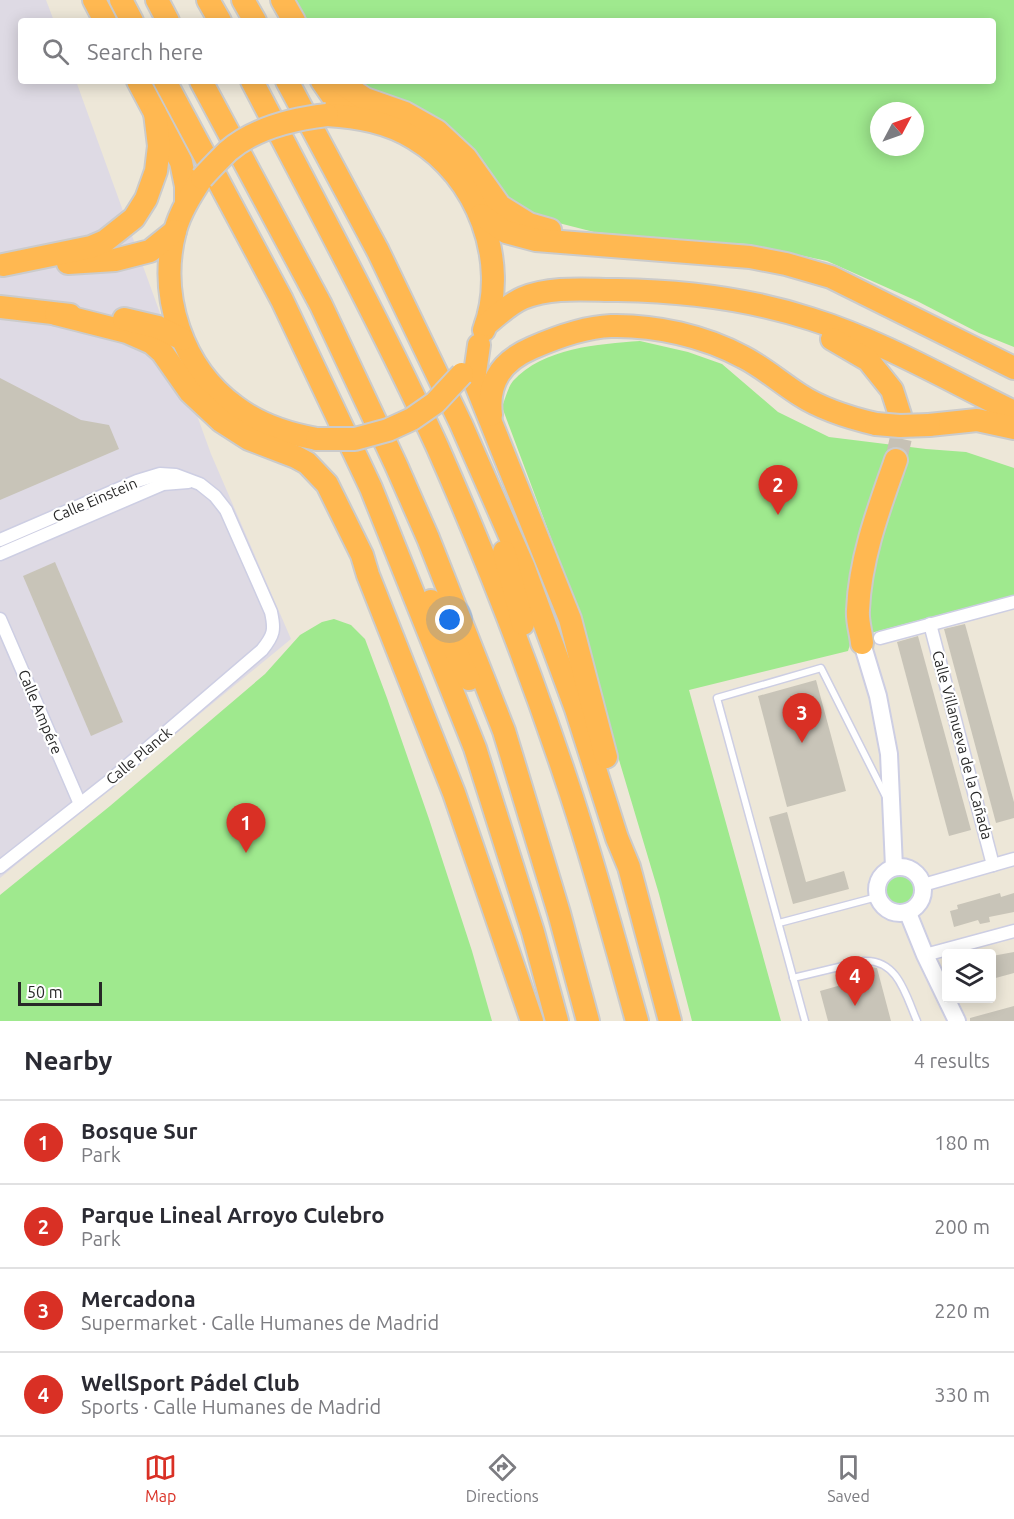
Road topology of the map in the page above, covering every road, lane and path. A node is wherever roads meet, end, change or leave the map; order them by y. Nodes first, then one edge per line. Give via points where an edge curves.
1 (94, 0) edge
2 (121, 0) edge
3 (157, 0) edge
4 (208, 0) edge
5 (243, 0) edge
6 (281, 0) edge
7 (103, 18) edge
8 (130, 18) edge
9 (166, 18) edge
10 (218, 18) edge
11 (253, 18) edge
12 (290, 18) edge
13 (140, 84) edge
14 (167, 84) edge
15 (203, 84) edge
16 (254, 84) edge
17 (289, 84) edge
18 (324, 84) edge
19 (342, 84) edge
20 (155, 113) junction
21 (354, 117) junction
22 (186, 202) junction
23 (481, 215) junction
24 (175, 231) junction
25 (618, 248) junction
26 (1, 265) edge
27 (714, 298) junction
28 (0, 307) edge
29 (56, 314) junction
30 (483, 335) junction
31 (182, 339) junction
32 (1014, 368) edge
33 (1014, 412) edge
34 (900, 415) tunnel mouth
35 (461, 424) junction
36 (1014, 428) edge
37 (493, 429) junction
38 (308, 437) junction
39 (896, 460) tunnel mouth
40 (191, 482) junction
41 (371, 488) junction
42 (0, 540) edge
43 (0, 554) edge
44 (362, 555) junction
45 (1014, 602) edge
46 (0, 619) edge
47 (930, 624) junction
48 (272, 638) joint
49 (871, 640) junction
50 (533, 685) junction
51 (522, 795) junction
52 (80, 804) junction
53 (891, 807) junction
54 (1014, 860) edge
55 (993, 865) junction
56 (0, 867) edge
57 (629, 867) junction
58 (894, 867) junction
59 (923, 885) junction
60 (877, 897) junction
61 (908, 913) junction
62 (779, 923) junction
63 (1014, 931) edge
64 (925, 955) junction
65 (793, 978) junction
66 (532, 1021) edge
67 (556, 1021) edge
68 (588, 1021) edge
69 (637, 1021) edge
70 (670, 1021) edge
71 (805, 1021) edge
72 (917, 1021) edge
73 (957, 1021) edge

1 - 7 highway
2 - 8 highway
3 - 9 highway
4 - 10 highway
5 - 11 highway
6 - 12 highway
13 - 20 highway
14 - 41 highway via 282,300
15 - 51 highway via 321,305 396,465 504,731
16 - 50 highway via 351,268 437,447
17 - 35 highway via 378,251
18 - 21 highway
19 - 25 highway via 365,99 405,113 437,131 466,158 500,206 520,219
20 - 22 highway via 181,162
20 - 26 highway via 159,146 156,171 134,218 91,247
21 - 22 highway, bridge via 300,118 260,131 229,150
21 - 23 highway via 384,124 415,139 442,159 464,185
22 - 24 highway
23 - 25 highway via 506,232 536,240
23 - 30 highway via 491,251 493,288
24 - 26 highway via 150,251 114,260
24 - 31 highway via 169,279 173,314
25 - 32 highway via 750,257 831,277
27 - 30 highway via 652,291 549,291 523,298 505,309
27 - 33 highway via 755,303 812,319 871,342
27 - 34 highway via 815,330 868,360 892,390
28 - 29 highway
29 - 31 highway via 126,320 169,331
29 - 44 highway via 126,332 152,343 190,392 221,421 249,439 307,463 327,484
30 - 37 highway via 474,380
30 - 38 highway, bridge via 462,374 435,403 412,419 355,439
31 - 38 highway via 209,382 225,399 255,419
35 - 50 highway via 500,534 533,661
35 - 57 highway via 524,567
36 - 37 highway, bridge via 977,420 900,426 851,418 801,396 744,357 710,343 666,330 610,326 563,335 510,362 491,389
37 - 57 highway via 570,619 628,846
38 - 44 highway via 325,461
39 - 49 highway via 873,526 862,576 858,612
40 - 42 street, Calle Einstein via 168,474 148,478
40 - 43 street, Calle Einstein via 163,484
40 - 48 street, Calle Einstein via 208,490 226,510 271,612
41 - 51 highway via 411,558
41 - 67 highway via 475,748 533,932
44 - 66 highway via 454,793
45 - 47 street
46 - 52 street, Calle Ampére
47 - 49 street
47 - 55 street, Calle Villanueva de la Cañada
48 - 52 street, Calle Planck
49 - 53 street via 889,754
50 - 69 highway via 591,856
51 - 68 highway
52 - 56 street, Calle Planck
53 - 58 street
53 - 62 lane via 821,668 717,698
54 - 55 street
55 - 59 street
57 - 70 highway
58 - 59 street via 909,868
58 - 60 street via 882,875
59 - 61 street via 922,898
60 - 61 street via 886,909
60 - 62 lane
61 - 64 street
62 - 65 lane
63 - 64 street
64 - 73 street
65 - 71 lane
65 - 72 lane via 874,960 898,977

